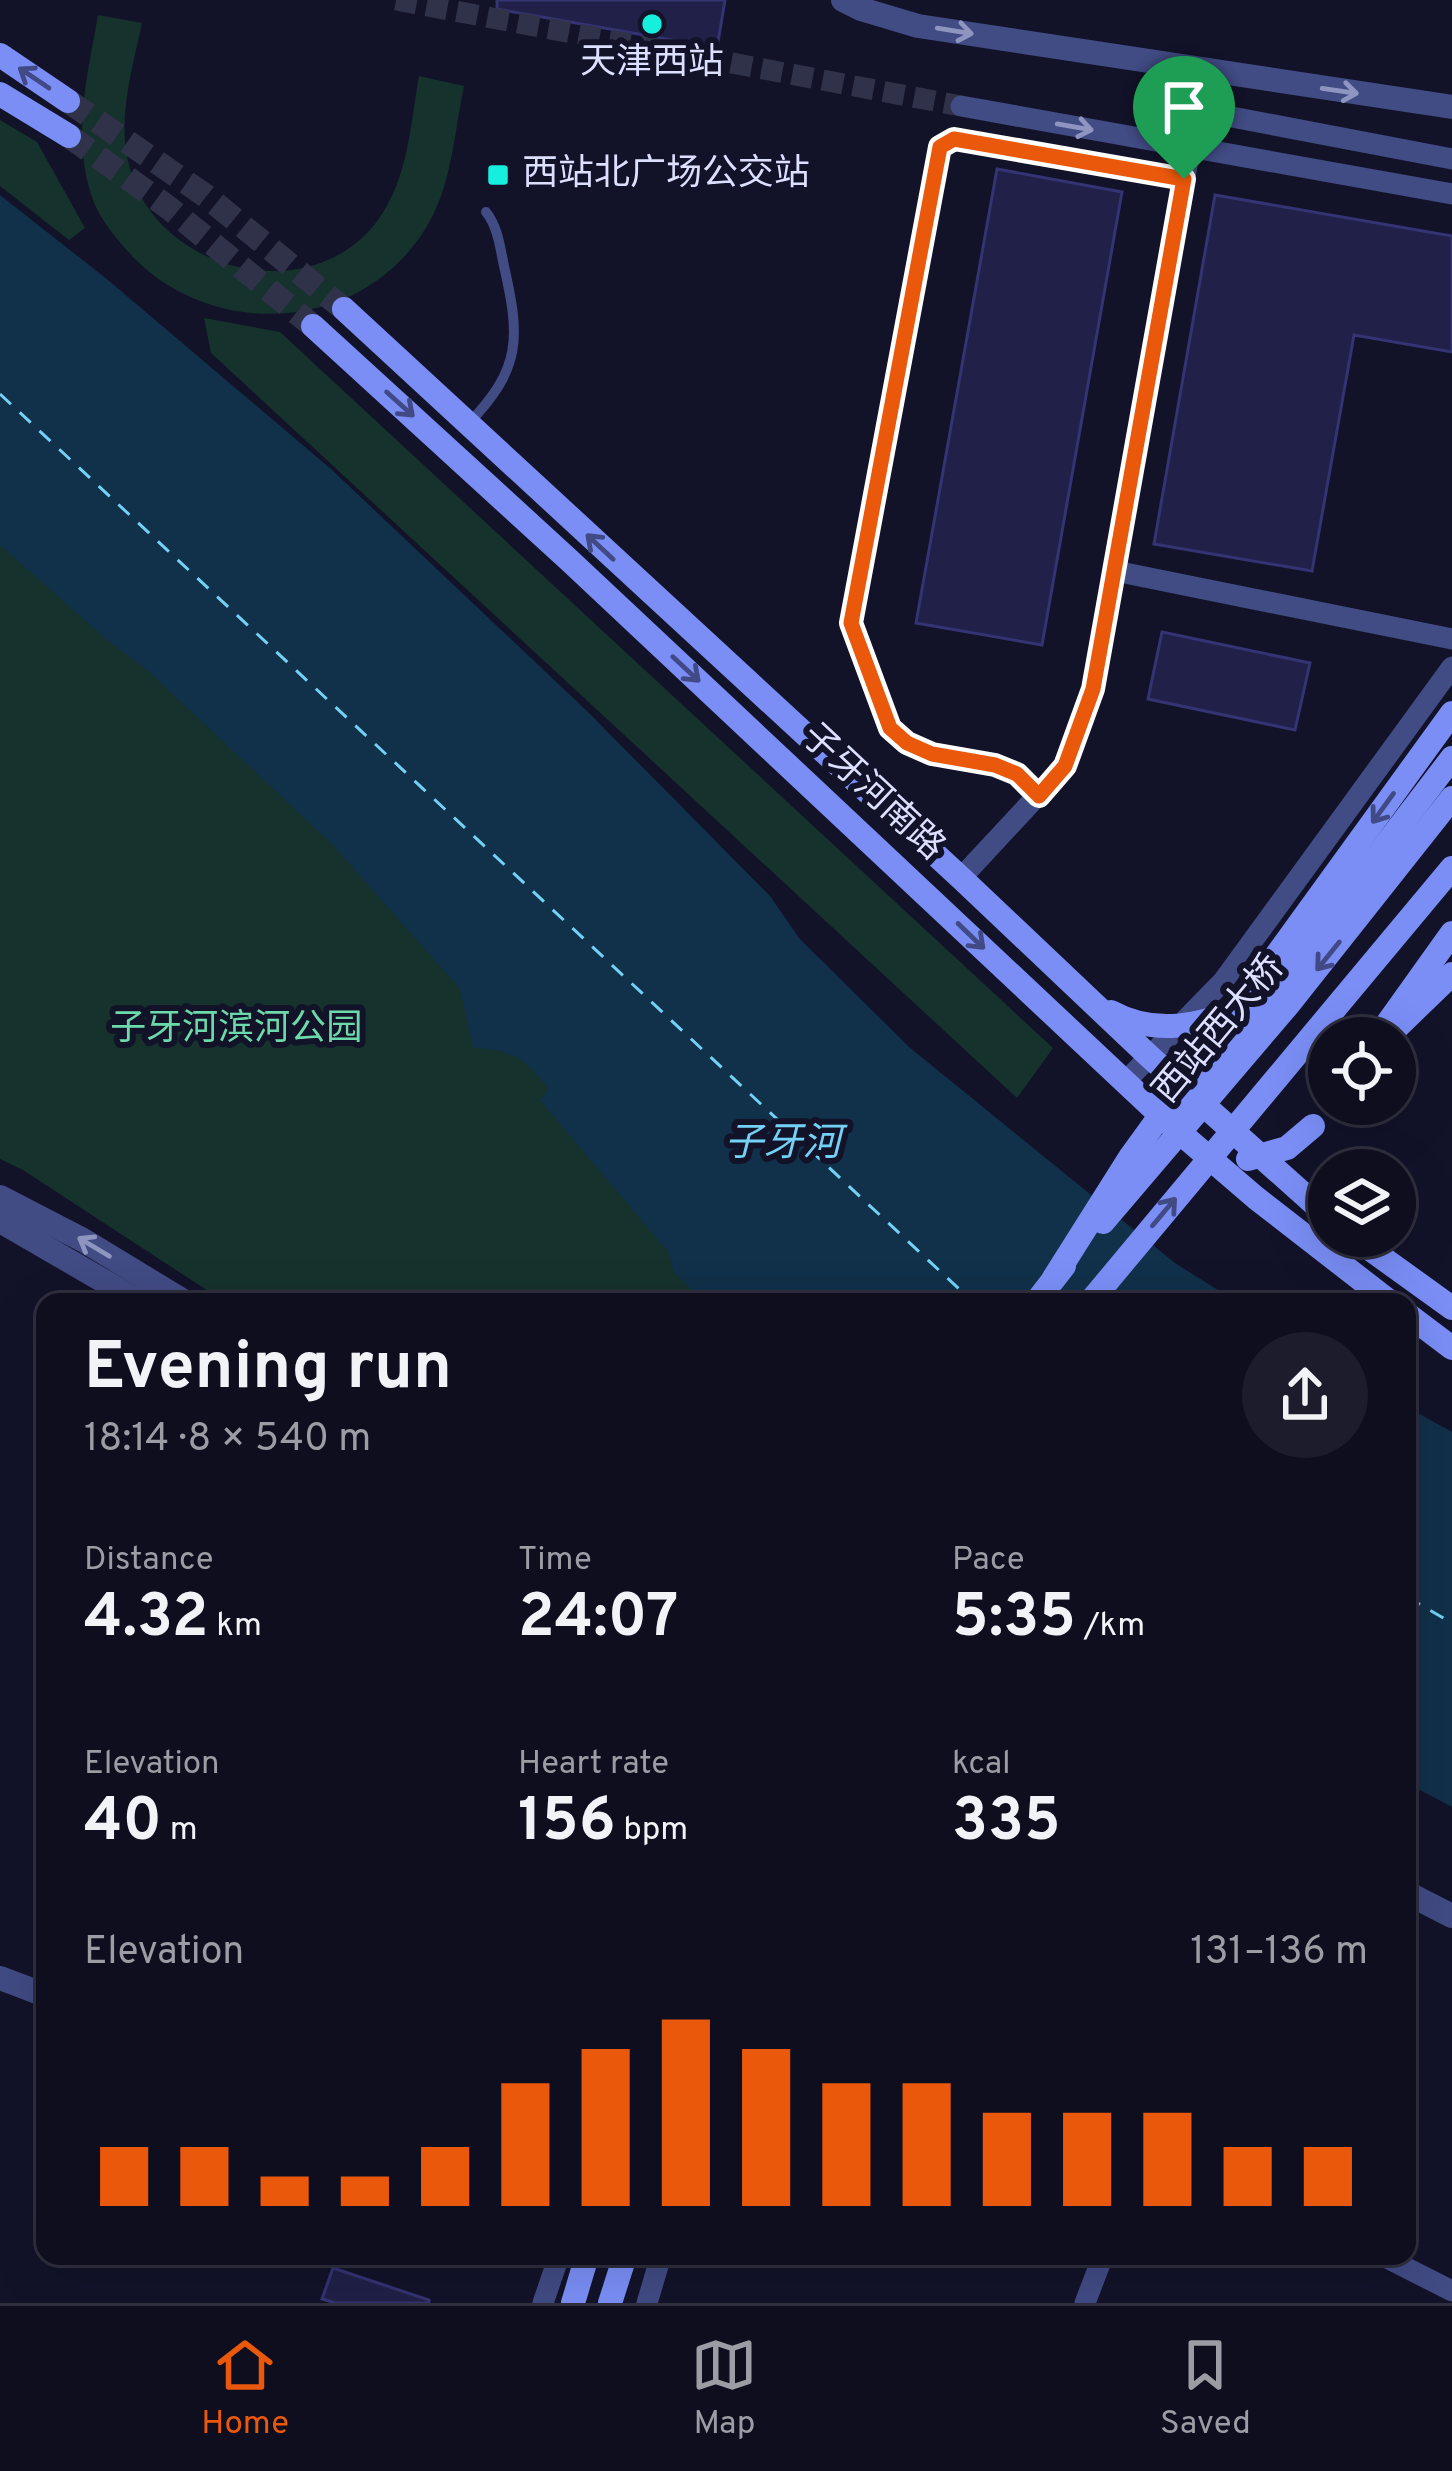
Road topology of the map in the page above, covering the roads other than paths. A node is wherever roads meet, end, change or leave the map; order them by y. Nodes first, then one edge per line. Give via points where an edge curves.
1 (843, 0) edge
2 (0, 55) edge
3 (0, 94) edge
4 (68, 101) tunnel mouth
5 (961, 106) tunnel mouth
6 (1452, 107) edge
7 (1190, 109) dead end
8 (69, 136) tunnel mouth
9 (1190, 148) junction
10 (1452, 159) edge
11 (1184, 179) junction
12 (1452, 194) edge
13 (486, 212) dead end
14 (344, 309) tunnel mouth
15 (314, 326) tunnel mouth
16 (467, 426) junction
17 (1115, 571) junction
18 (1452, 639) edge
19 (1452, 668) edge
20 (1452, 713) edge
21 (1452, 758) edge
22 (1039, 796) junction
23 (1452, 798) edge
24 (1452, 868) edge
25 (962, 878) junction
26 (1452, 933) edge
27 (1452, 974) edge
28 (1273, 991) junction
29 (1087, 997) junction
30 (1396, 1017) edge
31 (1405, 1017) edge
32 (1180, 1025) junction
33 (1150, 1057) junction
34 (1125, 1082) junction
35 (1194, 1096) junction
36 (1313, 1125) edge
37 (1180, 1133) junction
38 (1270, 1165) junction
39 (0, 1197) edge
40 (1256, 1198) junction
41 (1308, 1198) edge
42 (0, 1221) edge
43 (1381, 1257) edge
44 (1054, 1278) junction
45 (124, 1293) edge
46 (169, 1293) edge
47 (1043, 1293) edge
48 (1098, 1293) edge
49 (1378, 1293) edge
50 (1452, 1308) edge
51 (1416, 1321) edge
52 (1452, 1348) edge
53 (1416, 1898) edge
54 (1452, 1916) edge
55 (0, 1978) edge
56 (36, 1992) edge
57 (556, 2265) edge
58 (584, 2265) edge
59 (622, 2265) edge
60 (658, 2265) edge
61 (1099, 2265) edge
62 (1401, 2265) edge
63 (1452, 2291) edge
64 (543, 2303) edge
65 (573, 2303) edge
66 (610, 2303) edge
67 (647, 2303) edge
68 (1085, 2303) edge

1 -> 6 street via 918,26
4 -> 2 main road
3 - 8 main road
5 -> 9 street
7 - 10 street
9 - 11 street
9 - 12 street
11 - 17 street
11 - 22 lane via 954,139 940,147 851,623 890,728 932,754 1017,774
13 - 16 lane via 516,346 501,386
14 - 16 main road, 子牙河南路
15 -> 34 main road, 子牙河南路
25 -> 16 main road, 子牙河南路
17 - 18 street
17 - 22 street via 1077,740
19 - 32 street via 1265,927
20 -> 44 main road, bridge via 1131,1156
21 - 28 main road
22 - 25 street
23 -> 44 main road, 西站西大桥, bridge
48 -> 24 main road, 西站西大桥, bridge
25 - 29 main road, 子牙河南路
26 - 30 main road
27 - 31 main road
28 - 32 main road via 1224,1016
28 - 35 main road
29 - 32 main road via 1130,1021
29 - 33 main road, 子牙河南路
32 - 33 street
33 - 34 street
33 - 35 main road, 子牙河南路
34 - 37 main road, 子牙河南路
35 - 37 main road
35 - 38 main road, 子牙河南路
36 - 38 main road
37 - 38 main road via 1219,1154
37 - 40 main road, 子牙河南路
38 - 40 main road
38 - 41 main road, 子牙河南路
46 -> 39 street
40 - 49 main road, 子牙河南路
42 - 45 street
43 - 50 main road
44 - 47 main road, 西站西大桥, bridge
51 - 52 main road
53 - 54 street
55 - 56 street
57 - 64 street
58 - 65 main road
59 - 66 main road
60 - 67 street
61 - 68 street
62 - 63 street

